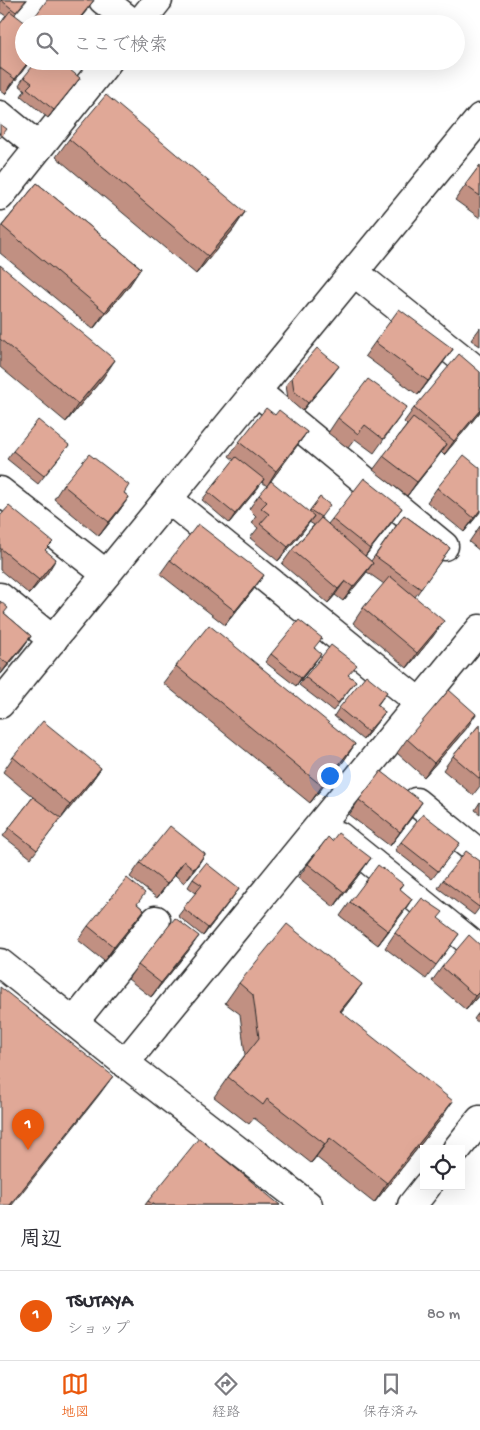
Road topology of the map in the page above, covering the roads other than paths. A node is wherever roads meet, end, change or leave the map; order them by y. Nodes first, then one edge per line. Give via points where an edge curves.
1 (103, 0) edge
2 (158, 0) edge
3 (122, 15) edge
4 (146, 15) edge
5 (101, 70) edge
6 (0, 115) edge
7 (478, 125) edge
8 (39, 147) junction
9 (0, 196) edge
10 (354, 272) junction
11 (480, 373) edge
12 (256, 391) junction
13 (0, 491) edge
14 (168, 499) junction
15 (444, 546) edge
16 (106, 574) junction
17 (0, 597) edge
18 (52, 640) junction
19 (475, 645) edge
20 (0, 702) edge
21 (420, 703) junction
22 (416, 802) edge
23 (322, 822) junction
24 (480, 854) edge
25 (156, 920) dead end
26 (480, 950) edge
27 (0, 963) edge
28 (74, 1022) junction
29 (125, 1064) junction
30 (480, 1120) edge
31 (460, 1145) edge
32 (424, 1190) edge
33 (308, 1205) edge
34 (412, 1205) edge

1 - 3 street
2 - 4 street
5 - 8 street
6 - 8 street
7 - 10 street
8 - 9 street
10 - 11 street
10 - 12 street
12 - 14 street
12 - 15 street
13 - 16 street
14 - 16 street
14 - 21 street
16 - 18 street
17 - 18 street
18 - 20 street
19 - 21 street
21 - 23 street
22 - 24 street
23 - 26 street
23 - 29 street
25 - 28 street
27 - 28 street
28 - 29 street
29 - 33 street
30 - 31 street
32 - 34 street

